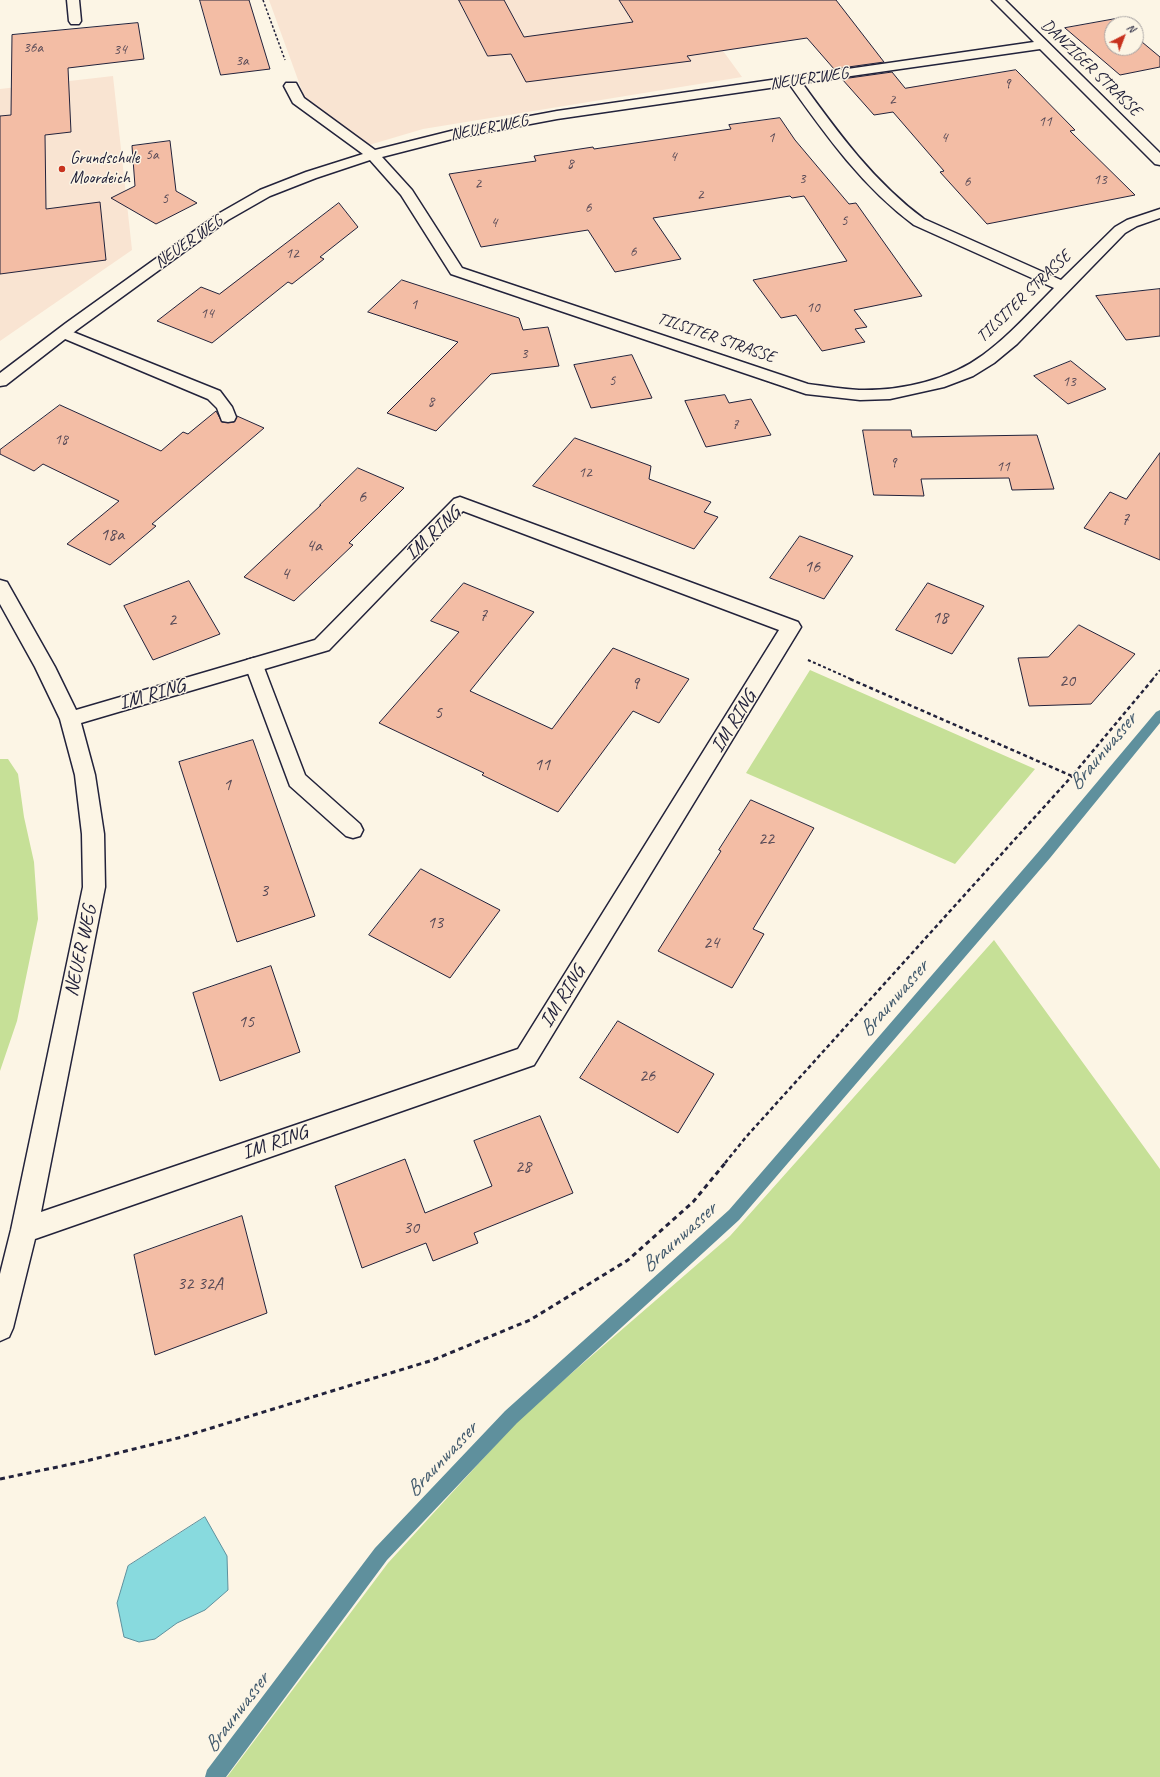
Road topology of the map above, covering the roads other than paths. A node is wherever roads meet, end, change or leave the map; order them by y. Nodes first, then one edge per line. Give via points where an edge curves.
1 (73, 0) edge
2 (998, 0) edge
3 (74, 21) dead end
4 (1042, 45) junction
5 (794, 81) junction
6 (291, 86) road end
7 (373, 155) junction
8 (1160, 161) edge
9 (1160, 213) edge
10 (1064, 287) junction
11 (63, 333) junction
12 (0, 381) edge
13 (228, 418) dead end
14 (0, 587) edge
15 (254, 665) junction
16 (70, 718) junction
17 (352, 830) dead end
18 (24, 1230) junction
19 (0, 1328) edge

1 - 3 lane
2 - 4 street, DANZIGER STRASSE
4 - 5 street, NEUER WEG
4 - 8 street, DANZIGER STRASSE
5 - 7 street, NEUER WEG via 556,115 455,134
5 - 10 street via 843,148 880,192 900,209 925,225
6 - 7 street, TILSITER STRASSE via 298,100
7 - 10 street, TILSITER STRASSE via 407,193 456,270 806,389 861,395 888,394 951,379 980,365 1004,347
7 - 11 street, NEUER WEG via 265,193 223,217
9 - 10 street, TILSITER STRASSE via 1120,230
11 - 12 street, NEUER WEG
11 - 13 lane via 214,395 224,407
14 - 16 street, NEUER WEG
15 - 16 street, IM RING
15 - 17 lane via 297,780
15 - 18 street, IM RING via 322,645 460,503 791,627 526,1057
16 - 18 street, NEUER WEG via 85,775 93,834 94,887
18 - 19 street, NEUER WEG

